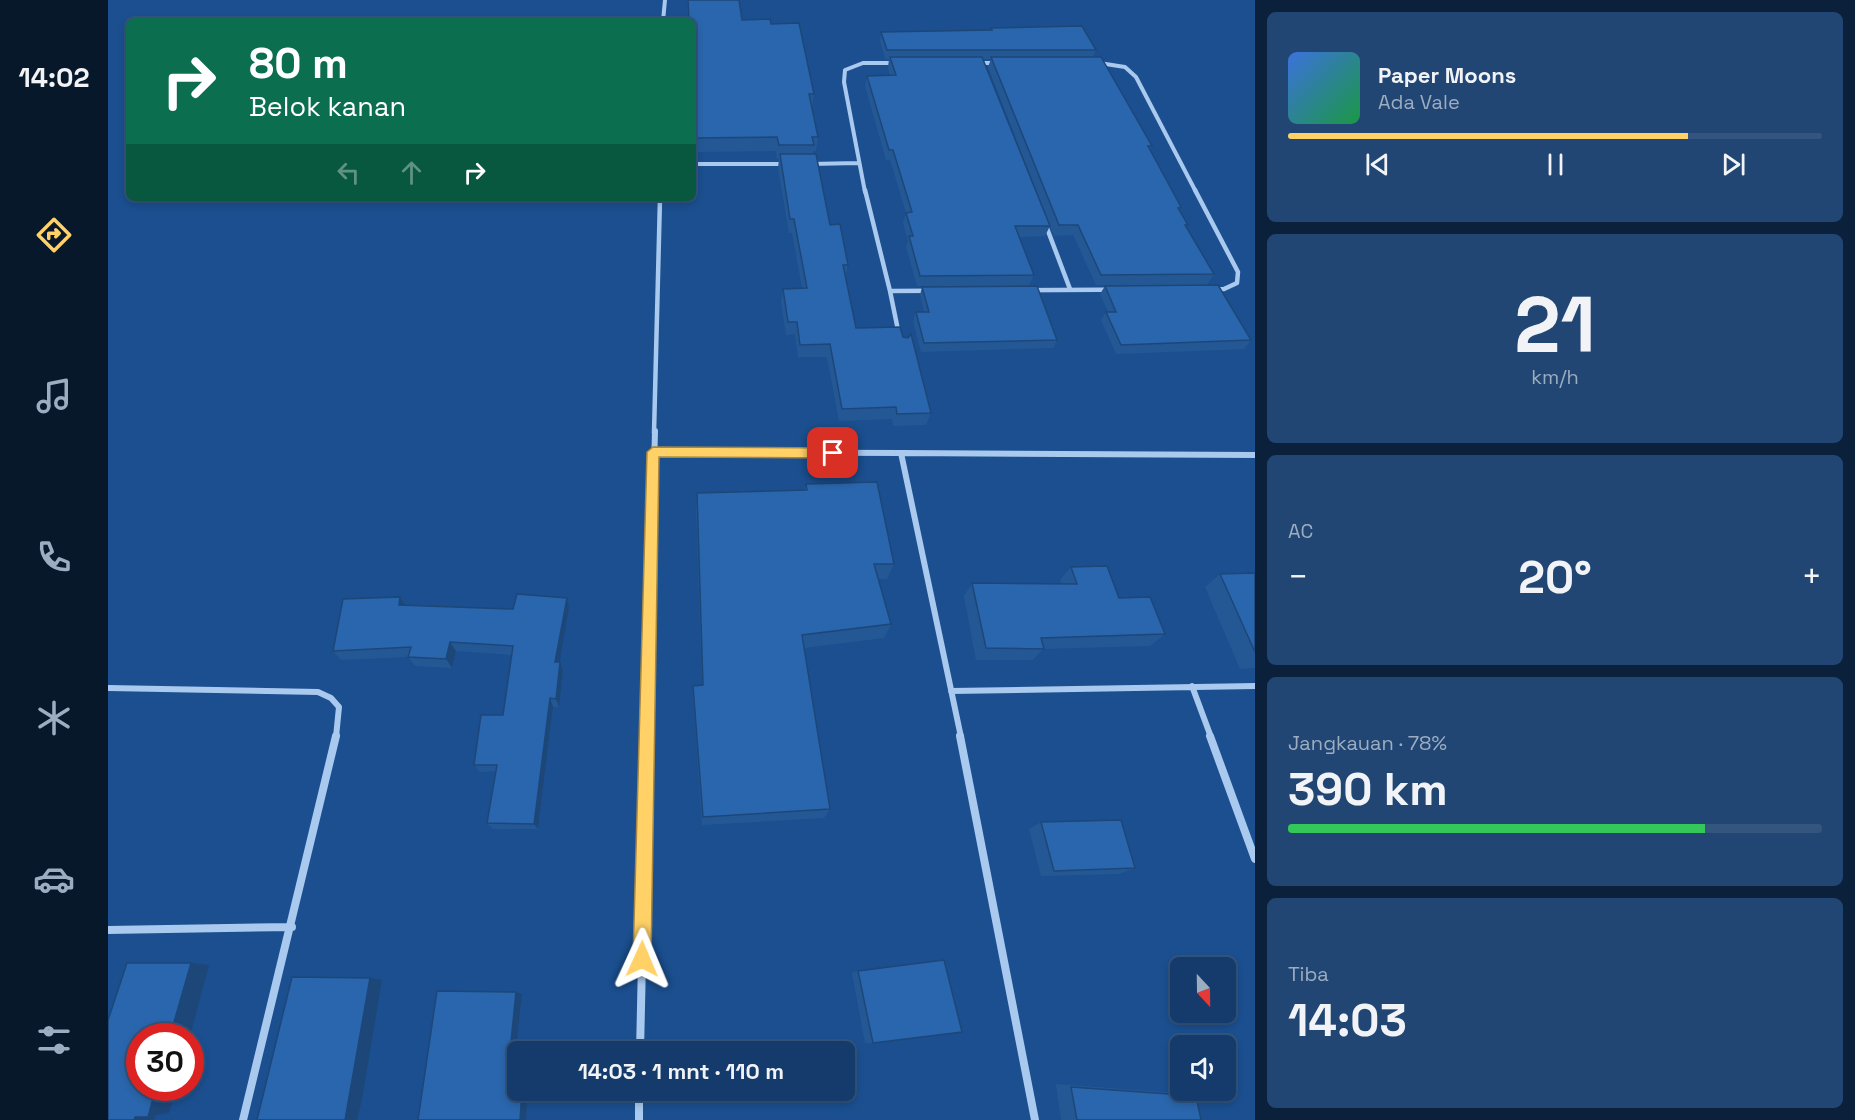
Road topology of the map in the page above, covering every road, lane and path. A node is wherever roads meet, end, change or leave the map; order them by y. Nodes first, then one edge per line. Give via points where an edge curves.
1 (664, 0) edge
2 (663, 18) edge
3 (982, 63) junction
4 (987, 74) edge
5 (858, 163) junction
6 (696, 164) edge
7 (796, 164) edge
8 (806, 164) edge
9 (660, 201) edge
10 (1041, 214) edge
11 (1070, 290) junction
12 (890, 291) junction
13 (902, 346) edge
14 (653, 452) junction
15 (901, 453) junction
16 (1255, 455) edge
17 (1192, 686) junction
18 (1255, 686) edge
19 (108, 688) edge
20 (951, 691) junction
21 (1255, 859) edge
22 (292, 927) junction
23 (108, 930) edge
24 (640, 1041) edge
25 (639, 1101) edge
26 (243, 1120) edge
27 (639, 1120) edge
28 (1035, 1120) edge

1 - 2 street
3 - 4 street
3 - 5 street via 863,63 845,70
3 - 11 street via 1110,64 1130,70 1239,279 1232,287 1211,290
5 - 8 street
5 - 12 street
6 - 7 street
9 - 14 street
10 - 11 street
11 - 12 street
12 - 13 street
14 - 15 street
14 - 24 street
15 - 16 street
15 - 20 street
17 - 18 street
17 - 20 street
17 - 21 street
19 - 22 street via 318,692 332,698 339,707 336,737
20 - 28 street
22 - 23 street
22 - 26 street
25 - 27 street

